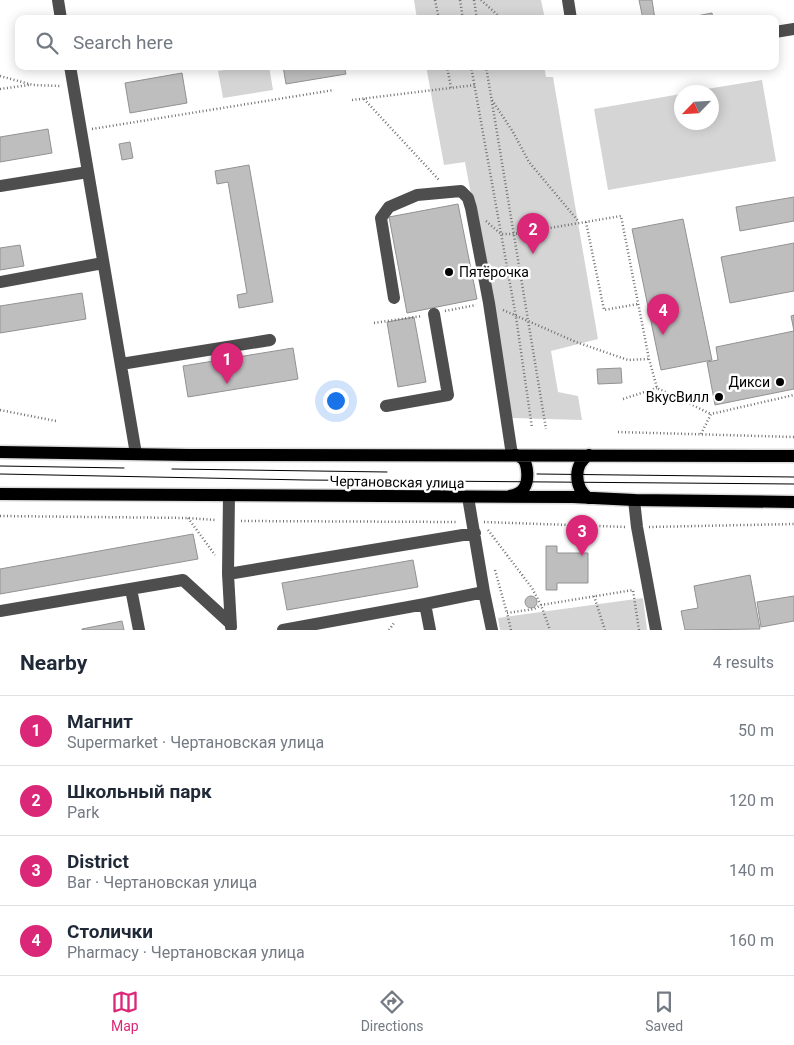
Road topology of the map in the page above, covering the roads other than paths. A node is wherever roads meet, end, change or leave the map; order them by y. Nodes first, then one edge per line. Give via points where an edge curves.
1 (58, 0) edge
2 (568, 0) edge
3 (60, 15) edge
4 (570, 15) edge
5 (794, 29) edge
6 (779, 31) edge
7 (71, 70) edge
8 (88, 172) junction
9 (0, 186) edge
10 (103, 263) junction
11 (0, 282) edge
12 (394, 298) dead end
13 (434, 314) road end
14 (270, 340) dead end
15 (121, 364) junction
16 (386, 406) dead end
17 (0, 452) edge
18 (136, 454) junction
19 (513, 455) junction
20 (589, 455) junction
21 (794, 456) edge
22 (0, 494) edge
23 (229, 495) junction
24 (468, 497) junction
25 (507, 497) junction
26 (588, 498) junction
27 (634, 500) junction
28 (794, 502) edge
29 (474, 527) junction
30 (228, 574) junction
31 (131, 589) junction
32 (484, 592) junction
33 (425, 604) junction
34 (0, 611) edge
35 (230, 627) edge
36 (139, 630) edge
37 (283, 630) edge
38 (430, 630) edge
39 (492, 630) edge
40 (656, 630) edge

1 - 3 lane
2 - 4 lane
5 - 6 lane
7 - 8 lane
8 - 9 lane
8 - 10 lane
10 - 11 lane
10 - 15 lane
12 - 19 lane via 381,218 389,207 417,195 461,191 471,208
13 - 16 lane via 448,395
14 - 15 lane
15 - 18 lane
17 - 18 main road, Чертановская улица
18 - 19 main road, Чертановская улица
19 - 20 main road, Чертановская улица
19 - 25 main road via 526,465 527,481 518,494
20 - 21 main road, Чертановская улица
20 - 26 main road via 580,463 578,474 579,488
22 - 23 main road, Чертановская улица
23 - 24 main road, Чертановская улица
23 - 30 lane
24 - 25 main road, Чертановская улица
24 - 29 lane
25 - 26 main road, Чертановская улица
26 - 27 main road, Чертановская улица
27 - 28 main road, Чертановская улица
27 - 40 lane
29 - 30 lane
29 - 32 lane
30 - 35 lane
31 - 34 lane
31 - 35 lane via 183,580
31 - 36 lane
32 - 33 lane
32 - 39 lane
33 - 37 lane
33 - 38 lane

